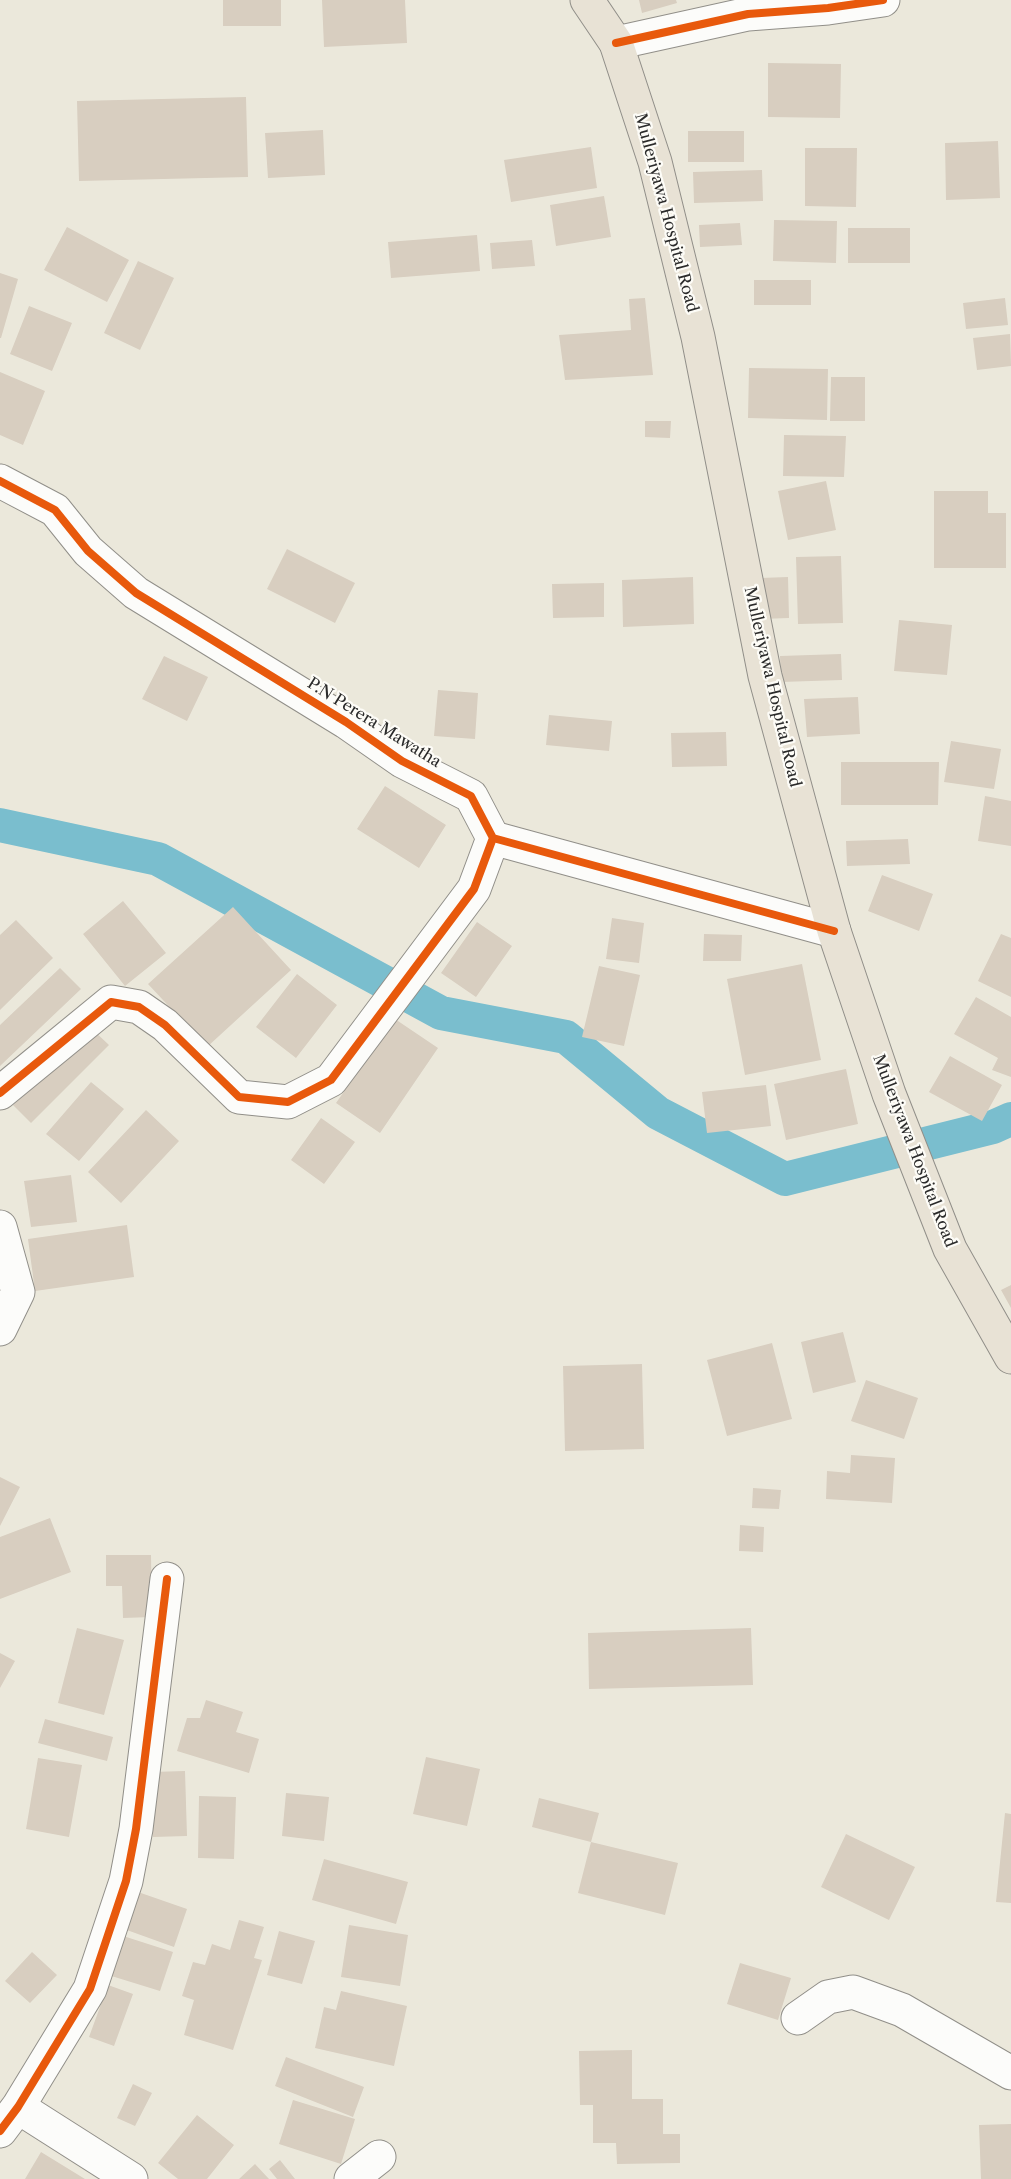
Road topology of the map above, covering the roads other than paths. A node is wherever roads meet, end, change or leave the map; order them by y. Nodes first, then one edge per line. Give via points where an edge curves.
1 (587, 0) edge
2 (883, 0) edge
3 (616, 43) junction
4 (0, 481) edge
5 (494, 838) junction
6 (834, 932) junction
7 (0, 1093) edge
8 (0, 1227) edge
9 (0, 1329) edge
10 (1011, 1357) edge
11 (167, 1579) dead end
12 (798, 2018) dead end
13 (1011, 2073) edge
14 (9, 2119) edge
15 (379, 2157) dead end
16 (131, 2179) edge
17 (351, 2179) edge

1 - 3 main road, Mulleriyawa Hospital Road
2 - 3 street via 748,14
3 - 6 main road, Mulleriyawa Hospital Road via 655,162 680,257 765,676
4 - 5 street, P.N Perera Mawatha via 55,510 88,551 136,593 402,761 471,796
5 - 6 street
5 - 7 street via 474,889 331,1080 288,1102 239,1097 165,1025 139,1007 111,1002
6 - 10 main road, Mulleriyawa Hospital Road via 889,1094 950,1249
8 - 9 street via 18,1292
11 - 14 street via 126,1881 90,1989
12 - 13 street via 828,1997 853,1992 902,2010
14 - 16 street
15 - 17 street

